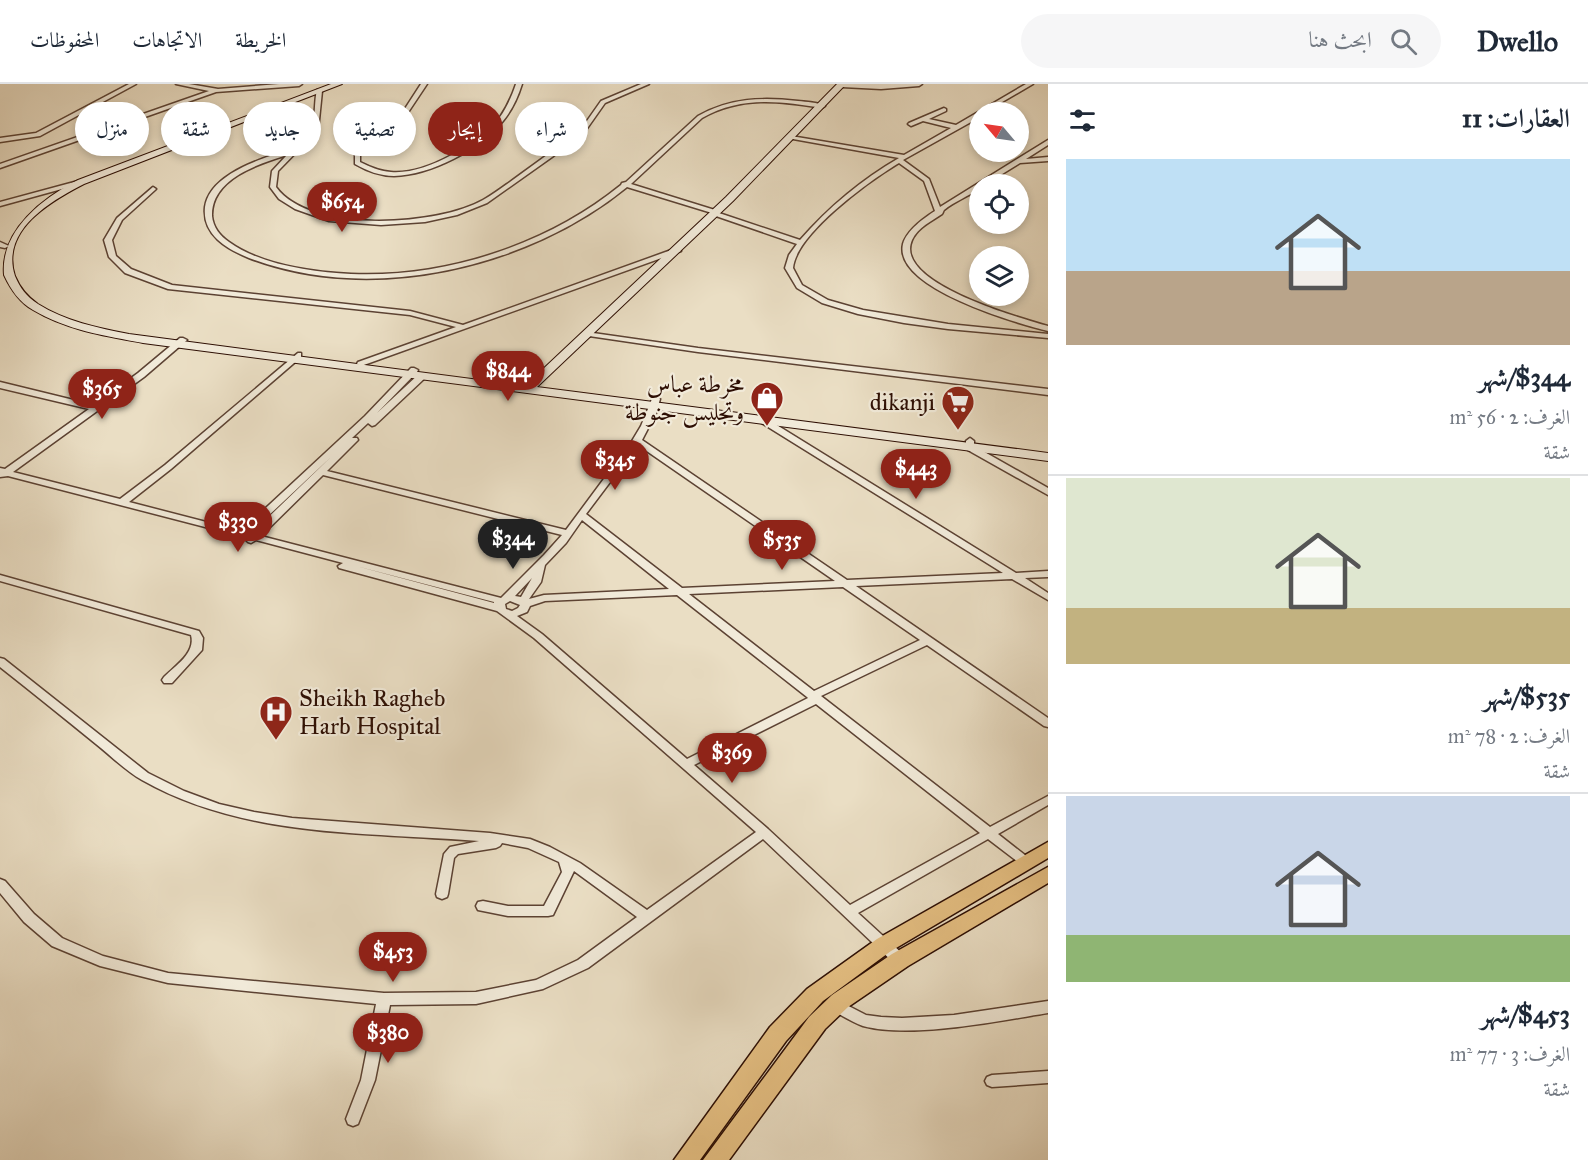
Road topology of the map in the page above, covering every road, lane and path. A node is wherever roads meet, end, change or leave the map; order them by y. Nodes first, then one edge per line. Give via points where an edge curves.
1 (133, 84) edge
2 (179, 84) edge
3 (298, 84) edge
4 (338, 84) edge
5 (424, 84) edge
6 (519, 84) edge
7 (646, 84) edge
8 (842, 84) edge
9 (919, 84) edge
10 (1030, 84) edge
11 (215, 91) junction
12 (319, 91) junction
13 (318, 102) edge
14 (1000, 102) edge
15 (822, 106) junction
16 (944, 110) dead end
17 (922, 119) junction
18 (969, 120) edge
19 (588, 123) edge
20 (911, 124) dead end
21 (956, 127) junction
22 (793, 137) junction
23 (0, 140) edge
24 (1048, 142) edge
25 (1029, 154) edge
26 (281, 156) edge
27 (289, 156) edge
28 (549, 156) edge
29 (902, 159) junction
30 (1048, 159) edge
31 (1029, 161) edge
32 (1017, 162) edge
33 (0, 166) edge
34 (998, 174) edge
35 (81, 182) junction
36 (624, 184) junction
37 (153, 189) dead end
38 (969, 193) edge
39 (0, 204) edge
40 (715, 213) junction
41 (939, 213) junction
42 (802, 243) junction
43 (3, 245) edge
44 (678, 251) junction
45 (463, 327) junction
46 (1048, 329) edge
47 (589, 334) junction
48 (1048, 336) edge
49 (180, 343) junction
50 (296, 358) junction
51 (361, 364) junction
52 (555, 365) junction
53 (415, 374) junction
54 (0, 385) edge
55 (531, 386) junction
56 (549, 388) junction
57 (1048, 392) edge
58 (655, 402) junction
59 (96, 408) junction
60 (763, 416) junction
61 (636, 440) junction
62 (969, 444) junction
63 (1048, 451) edge
64 (337, 452) junction
65 (1048, 457) edge
66 (321, 472) junction
67 (1, 475) edge
68 (1048, 492) edge
69 (122, 503) junction
70 (581, 515) junction
71 (567, 533) junction
72 (246, 538) junction
73 (541, 565) junction
74 (1048, 574) edge
75 (1014, 575) junction
76 (0, 578) edge
77 (844, 582) junction
78 (678, 592) junction
79 (1048, 597) edge
80 (504, 605) junction
81 (524, 605) junction
82 (538, 636) junction
83 (926, 641) junction
84 (0, 661) edge
85 (168, 680) dead end
86 (814, 697) junction
87 (1048, 723) edge
88 (687, 764) junction
89 (1048, 800) edge
90 (764, 832) junction
91 (989, 833) junction
92 (507, 840) junction
93 (1048, 849) edge
94 (565, 860) junction
95 (1026, 862) junction
96 (1048, 874) edge
97 (0, 884) edge
98 (442, 894) dead end
99 (483, 906) dead end
100 (848, 912) junction
101 (645, 916) junction
102 (884, 945) junction
103 (900, 960) junction
104 (384, 999) junction
105 (835, 1005) junction
106 (1048, 1007) edge
107 (1048, 1077) edge
108 (992, 1081) dead end
109 (353, 1119) dead end
110 (686, 1160) edge
111 (715, 1160) edge

1 - 23 street via 38,135
2 - 11 street
3 - 11 street
4 - 12 street
5 - 6 street via 399,122 357,153 357,163 396,173 433,168 497,124
7 - 19 street via 603,102
8 - 9 street
8 - 15 street
10 - 14 street
11 - 33 street
12 - 13 street
12 - 35 street
15 - 22 street
15 - 36 street via 767,100 717,107 700,117
16 - 17 street
17 - 20 street
17 - 21 street
18 - 21 street
21 - 29 street
22 - 29 street
22 - 40 street
24 - 25 street
26 - 36 street via 220,186 208,208 210,224 225,243 244,253 290,268 336,274 409,273 481,257 563,227
27 - 28 street via 273,176 273,187 281,198 322,217 381,223 436,219 475,207
29 - 41 street via 927,180
29 - 42 street via 846,195
30 - 31 street
32 - 34 street
35 - 39 street
35 - 43 street via 30,212
36 - 40 street
37 - 45 street via 119,219 108,240 113,257 139,277 190,291 410,313
38 - 41 street
40 - 42 street
40 - 44 street
41 - 46 street via 914,231 905,251 923,277 959,298
42 - 48 street via 792,257 794,281 829,304 885,318
43 - 49 street via 4,266 19,293 33,305 69,323 109,334
44 - 45 street
44 - 47 street
45 - 51 street
47 - 52 street
47 - 57 street
49 - 50 street
49 - 59 street
50 - 51 street
50 - 53 street
50 - 69 street
51 - 53 street
52 - 55 street
52 - 56 street
53 - 55 street
53 - 64 street
54 - 59 street
55 - 56 street
56 - 58 street
58 - 60 street
58 - 61 street
59 - 67 street
60 - 62 street
60 - 75 street
61 - 70 street
61 - 77 street
62 - 63 street
62 - 65 street
62 - 68 street
64 - 66 street
64 - 72 street
66 - 71 street
66 - 72 street
67 - 69 street
67 - 72 street
69 - 72 street
70 - 71 street
70 - 78 street
71 - 73 street
72 - 80 street
73 - 80 street via 524,578
73 - 81 street
74 - 75 street
75 - 77 street
75 - 79 street
76 - 85 street via 195,633 197,650
77 - 78 street
77 - 83 street
78 - 81 street via 544,598
78 - 86 street
80 - 81 street
80 - 81 street
80 - 82 street
81 - 82 street
82 - 88 street
83 - 86 street
83 - 87 street
84 - 92 street via 144,776 205,806 305,824
86 - 88 street
86 - 91 street
88 - 90 street
89 - 91 street
90 - 100 street
90 - 101 street
91 - 95 street
91 - 100 street
92 - 94 street via 533,845
92 - 98 street via 454,850 448,857
93 - 95 main road
94 - 99 street via 567,872 548,911 508,911
94 - 101 street
95 - 102 main road
96 - 103 main road
97 - 104 street via 29,918 57,942 100,961 168,978
100 - 102 street
101 - 104 street via 583,964 538,985 476,998
102 - 103 street
102 - 110 main road via 815,995 778,1034
103 - 105 main road
104 - 109 street via 368,1080
105 - 106 street via 865,1020 884,1024
105 - 111 main road via 779,1072
107 - 108 street

